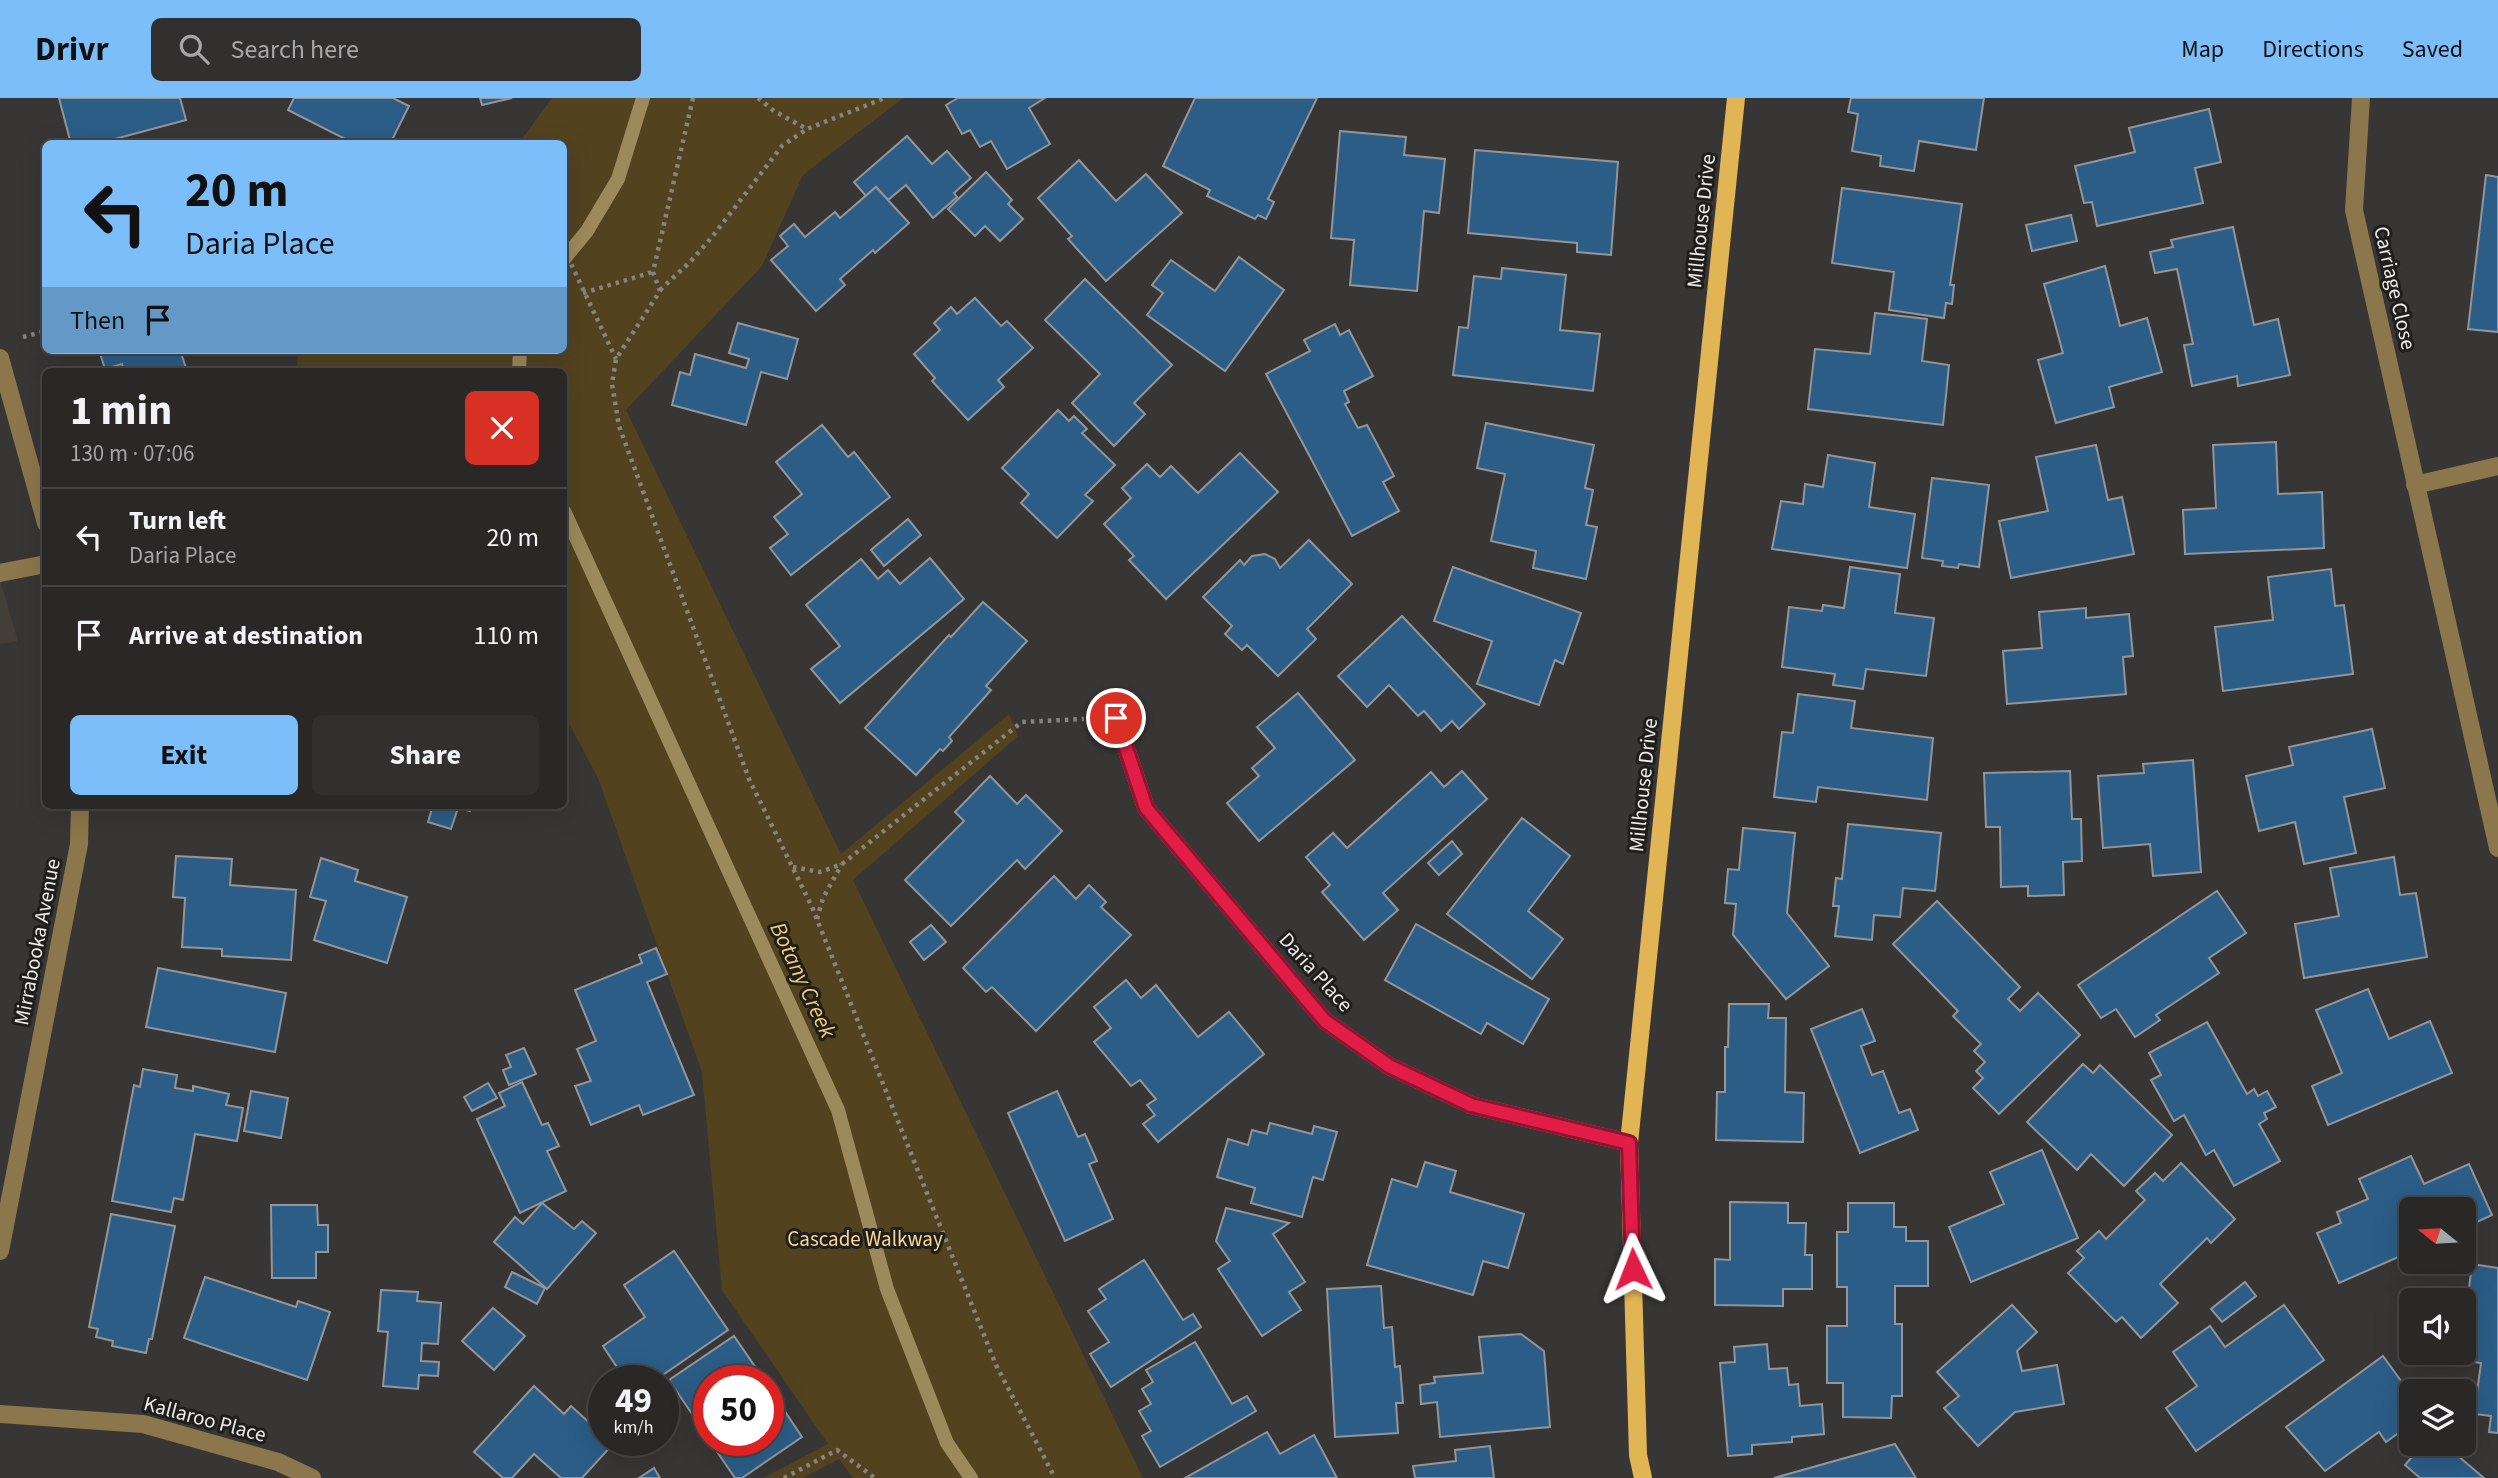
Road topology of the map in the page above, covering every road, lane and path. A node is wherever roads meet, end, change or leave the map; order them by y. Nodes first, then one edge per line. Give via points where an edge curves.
1 (693, 98) edge
2 (758, 98) edge
3 (885, 98) edge
4 (1736, 98) edge
5 (2361, 98) edge
6 (807, 129) junction
7 (567, 255) edge
8 (653, 272) junction
9 (660, 290) junction
10 (583, 293) junction
11 (0, 358) edge
12 (616, 359) junction
13 (2498, 466) edge
14 (2415, 485) junction
15 (42, 509) edge
16 (42, 565) edge
17 (0, 573) edge
18 (1116, 718) joint
19 (80, 809) edge
20 (2498, 848) edge
21 (842, 864) junction
22 (793, 867) junction
23 (817, 920) junction
24 (1629, 1143) junction
25 (0, 1251) edge
26 (0, 1414) edge
27 (312, 1478) edge
28 (784, 1478) edge
29 (875, 1478) edge
30 (1055, 1478) edge
31 (1643, 1478) edge

1 - 8 path
2 - 6 path
3 - 6 path
4 - 24 main road, Millhouse Drive
5 - 14 street, Carriage Close via 2354,210
6 - 9 path via 782,146 712,237
7 - 10 path
8 - 9 path
8 - 10 path
9 - 12 path
10 - 12 path
11 - 15 street
12 - 22 path via 612,384 619,426 749,779
13 - 14 street
14 - 20 street, Carriage Close
16 - 17 street
18 - 21 path via 1022,722
18 - 24 street, Daria Place via 1146,808 1325,1021 1389,1066 1471,1105
19 - 25 street, Mirrabooka Avenue via 79,844
21 - 22 path via 820,872
21 - 23 path via 822,898
22 - 23 path
23 - 30 path via 996,1365
24 - 31 main road, Millhouse Drive via 1638,1455
26 - 27 street, Kallaroo Place via 142,1424 278,1462
28 - 29 path via 837,1450

